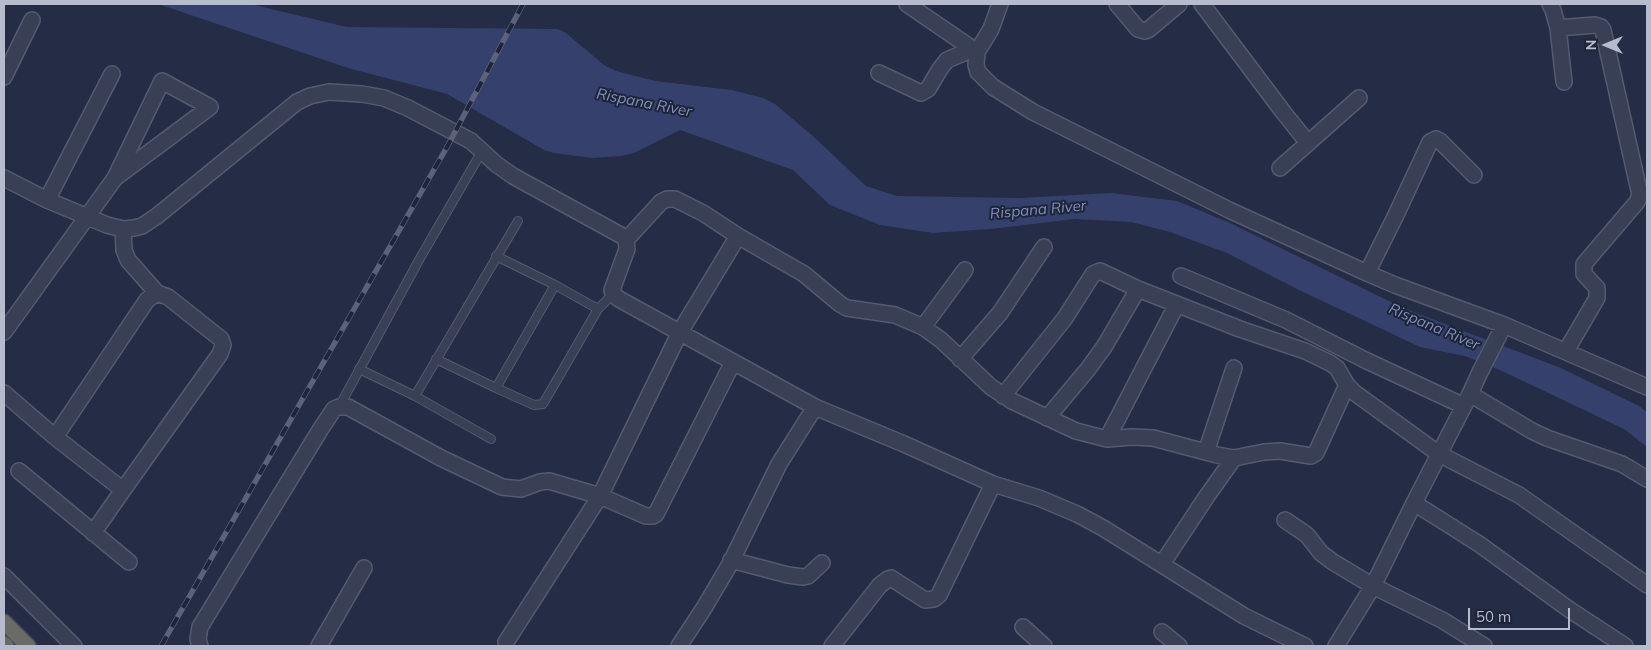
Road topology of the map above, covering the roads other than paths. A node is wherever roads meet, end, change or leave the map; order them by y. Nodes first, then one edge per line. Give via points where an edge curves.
1 (907, 4) edge
2 (1000, 4) edge
3 (1117, 4) edge
4 (1179, 4) edge
5 (1202, 4) edge
6 (1550, 4) edge
7 (32, 20) dead end
8 (1558, 28) junction
9 (975, 51) junction
10 (879, 73) dead end
11 (112, 74) dead end
12 (4, 76) edge
13 (1564, 82) dead end
14 (1360, 98) dead end
15 (1308, 142) junction
16 (482, 151) junction
17 (1280, 168) dead end
18 (1474, 174) dead end
19 (4, 178) edge
20 (115, 178) junction
21 (1639, 198) junction
22 (47, 200) junction
23 (1647, 211) edge
24 (86, 217) junction
25 (518, 221) dead end
26 (123, 228) junction
27 (738, 236) junction
28 (626, 240) junction
29 (1044, 247) dead end
30 (496, 256) junction
31 (964, 270) dead end
32 (1367, 273) junction
33 (1181, 276) dead end
34 (555, 285) junction
35 (1138, 289) junction
36 (157, 293) junction
37 (613, 294) junction
38 (1176, 304) junction
39 (598, 309) junction
40 (923, 328) junction
41 (1501, 330) junction
42 (4, 332) edge
43 (680, 332) junction
44 (1566, 351) junction
45 (436, 359) junction
46 (960, 360) junction
47 (733, 362) junction
48 (1234, 368) dead end
49 (359, 370) junction
50 (1347, 385) junction
51 (1647, 387) edge
52 (496, 388) junction
53 (415, 396) junction
54 (1004, 396) junction
55 (1467, 400) junction
56 (7, 402) edge
57 (339, 407) junction
58 (815, 407) junction
59 (1047, 418) junction
60 (55, 437) junction
61 (491, 439) dead end
62 (1107, 439) junction
63 (1206, 452) junction
64 (1439, 454) junction
65 (1234, 458) junction
66 (19, 471) dead end
67 (1647, 479) edge
68 (993, 484) junction
69 (123, 490) junction
70 (600, 496) junction
71 (1414, 503) junction
72 (1285, 520) dead end
73 (93, 533) junction
74 (731, 560) junction
75 (129, 562) dead end
76 (822, 563) dead end
77 (1162, 564) junction
78 (364, 568) dead end
79 (4, 576) edge
80 (1647, 585) edge
81 (1373, 586) junction
82 (4, 622) edge
83 (1023, 627) dead end
84 (1162, 632) dead end
85 (506, 642) dead end
86 (836, 645) edge
87 (28, 646) edge
88 (74, 646) edge
89 (200, 646) edge
90 (319, 646) edge
91 (680, 646) edge
92 (1044, 646) edge
93 (1178, 646) edge
94 (1305, 646) edge
95 (1336, 646) edge
96 (1484, 646) edge
97 (1625, 646) edge

1 - 9 street
2 - 9 street via 991,29
3 - 4 street via 1138,29 1145,31
5 - 15 street
6 - 8 street
7 - 12 street
8 - 13 street
8 - 21 street via 1594,25 1601,26 1603,30
9 - 10 street via 947,60 928,89 921,94
9 - 32 street via 978,72 985,80 1033,112 1229,210
11 - 22 street
14 - 15 street
15 - 17 street
16 - 26 street via 472,141 384,98 342,92 318,94 297,102 157,216 142,226
16 - 28 street via 513,176
16 - 49 lane
18 - 32 street via 1440,141 1430,142
19 - 22 street
20 - 20 street via 162,80 210,107 155,149
20 - 24 street
21 - 23 street
21 - 44 street via 1584,264 1584,274 1596,288 1597,298
22 - 24 street
24 - 26 street
24 - 42 street
25 - 30 lane
26 - 36 street via 128,260
27 - 28 street via 703,213 670,199 661,202
27 - 40 street via 804,274 847,308 895,314
27 - 43 street
28 - 37 street via 627,249
29 - 46 street via 1000,313
30 - 34 lane
30 - 45 lane
31 - 40 street
32 - 41 street
33 - 55 street via 1286,320 1366,361
34 - 39 lane
34 - 52 lane
35 - 38 street
35 - 54 street via 1100,271 1094,272 1064,318
35 - 59 street via 1104,347
36 - 60 street via 147,300
36 - 69 street via 168,297 221,339 223,345 220,354
37 - 39 lane
37 - 43 street
38 - 50 street via 1318,357 1337,368
38 - 62 street
39 - 52 lane via 543,404 534,405
40 - 46 street via 941,340
41 - 44 street
41 - 55 street
43 - 47 street
43 - 70 street
44 - 51 street
45 - 52 lane
45 - 53 lane
46 - 54 street
47 - 58 street
47 - 70 street via 656,514 646,516
48 - 63 street
49 - 53 lane
49 - 57 lane
50 - 64 street
50 - 65 street via 1314,455 1273,451
53 - 61 lane
54 - 59 street
55 - 64 street
55 - 67 street via 1540,434 1622,464
56 - 60 street
57 - 70 street via 348,407 502,487 521,489 549,481
57 - 89 street via 334,409 320,430 200,627
58 - 68 street
58 - 74 street via 774,472
59 - 62 street via 1076,431
60 - 69 street
62 - 63 street via 1153,438
63 - 65 street
64 - 71 street
64 - 80 street via 1518,495
65 - 77 street
66 - 73 street
68 - 77 street via 1069,511 1104,528
68 - 86 street via 938,595 934,599 921,599 888,579 880,585
69 - 73 street
70 - 85 street
71 - 81 street
71 - 97 street via 1479,544
72 - 81 street via 1307,535 1325,556
73 - 75 street
74 - 76 street via 803,577
74 - 91 street
77 - 94 street via 1244,616
78 - 90 street
79 - 88 street
81 - 95 street
81 - 96 street via 1442,620
82 - 87 highway
83 - 92 street
84 - 93 street

